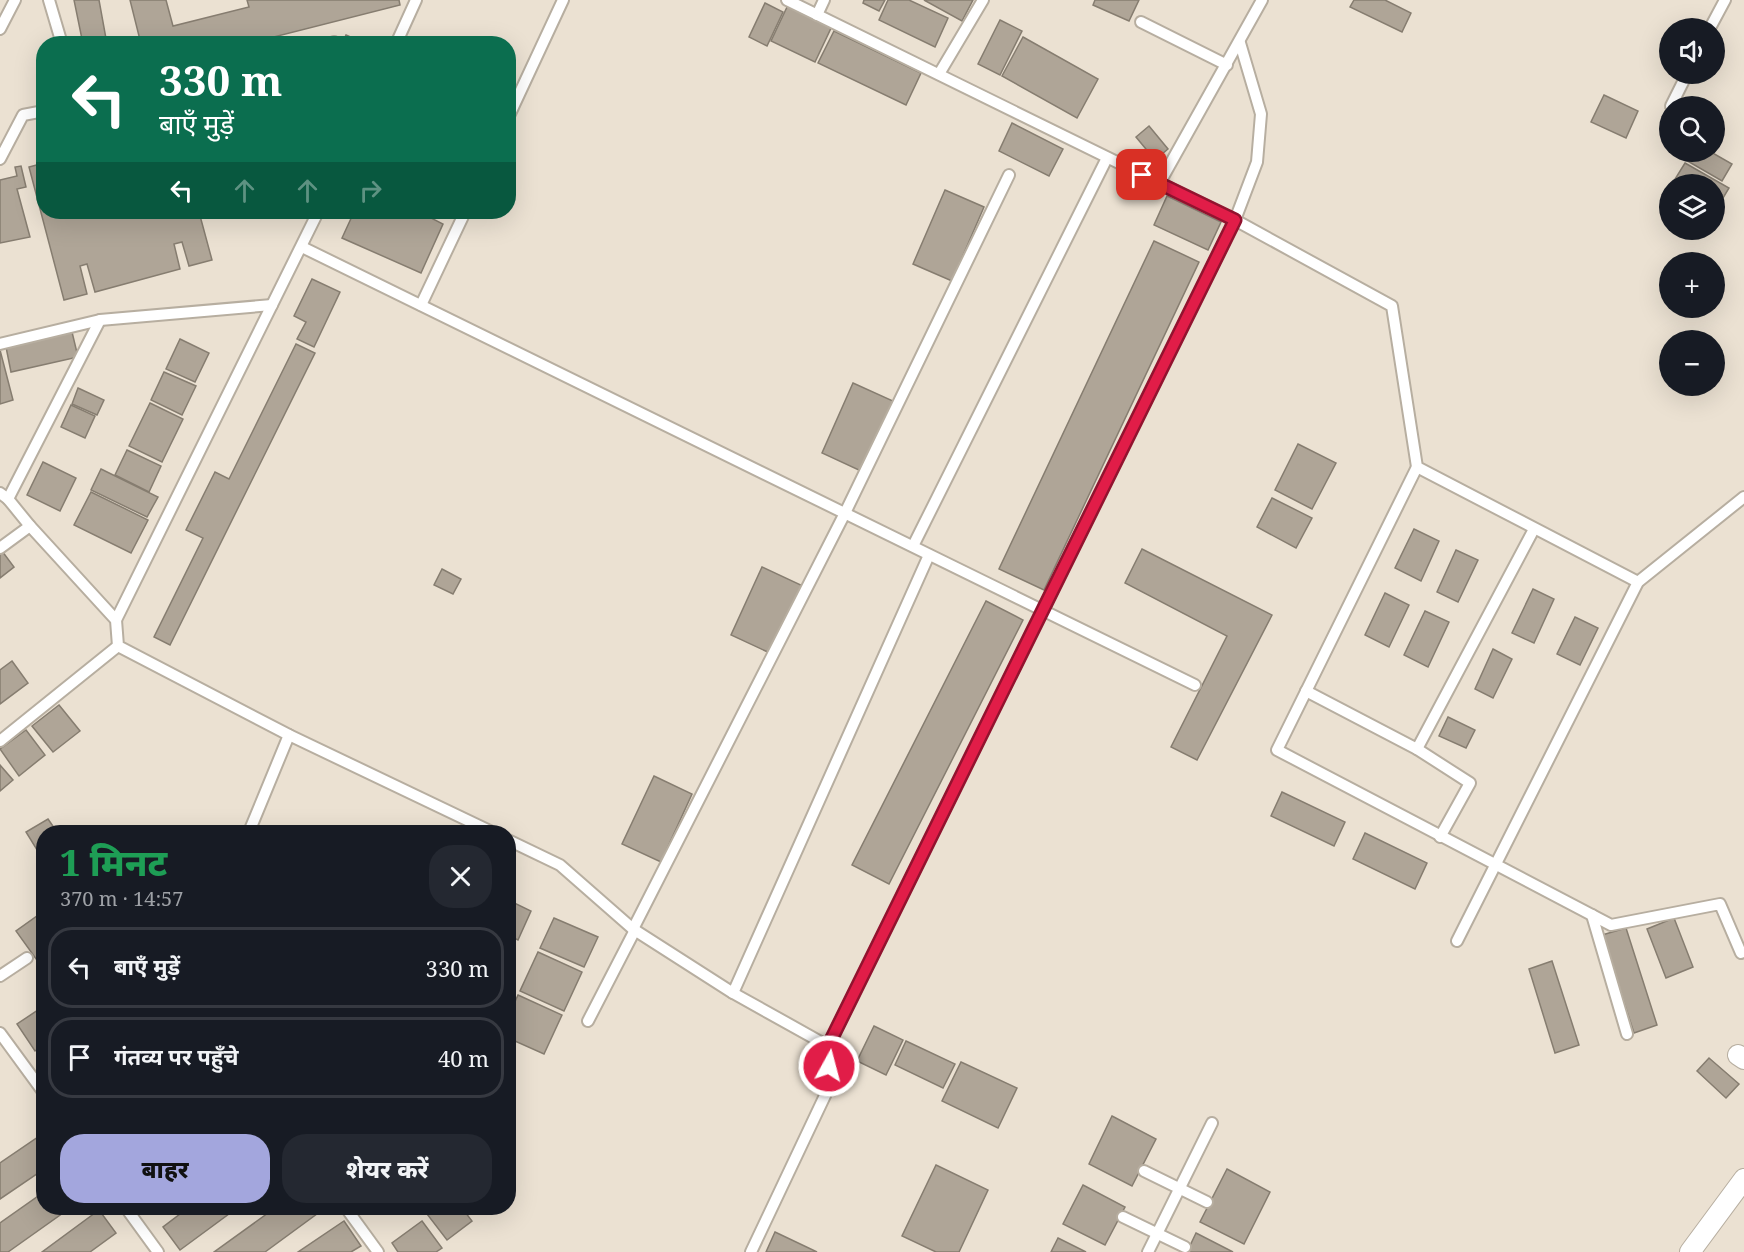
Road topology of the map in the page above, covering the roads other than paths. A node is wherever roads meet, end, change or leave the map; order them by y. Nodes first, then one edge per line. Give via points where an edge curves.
1 (15, 0) edge
2 (49, 0) edge
3 (416, 0) edge
4 (563, 0) edge
5 (787, 0) edge
6 (824, 0) edge
7 (983, 0) edge
8 (1262, 0) edge
9 (1725, 0) edge
10 (817, 15) junction
11 (1715, 18) edge
12 (1141, 22) dead end
13 (0, 29) edge
14 (60, 36) edge
15 (400, 36) edge
16 (1240, 43) junction
17 (1227, 65) junction
18 (939, 74) junction
19 (516, 101) edge
20 (36, 113) edge
21 (1107, 158) junction
22 (0, 159) edge
23 (1009, 174) dead end
24 (1159, 184) junction
25 (315, 219) edge
26 (462, 219) edge
27 (1235, 220) junction
28 (302, 247) junction
29 (272, 305) junction
30 (421, 305) junction
31 (99, 320) junction
32 (0, 344) edge
33 (1417, 467) junction
34 (4, 496) edge
35 (1744, 497) edge
36 (845, 513) junction
37 (30, 526) junction
38 (1534, 529) junction
39 (913, 546) junction
40 (0, 548) edge
41 (929, 555) junction
42 (1638, 582) junction
43 (1042, 609) junction
44 (116, 620) junction
45 (118, 646) junction
46 (1195, 686) dead end
47 (1306, 691) junction
48 (289, 735) junction
49 (0, 741) edge
50 (1417, 749) junction
51 (252, 825) edge
52 (467, 825) edge
53 (1440, 837) junction
54 (516, 844) edge
55 (1494, 866) junction
56 (1592, 915) junction
57 (634, 929) junction
58 (1457, 941) dead end
59 (1741, 953) dead end
60 (27, 958) dead end
61 (0, 976) edge
62 (733, 993) junction
63 (588, 1021) dead end
64 (0, 1033) edge
65 (1627, 1034) dead end
66 (828, 1046) junction
67 (36, 1082) edge
68 (1212, 1123) dead end
69 (1144, 1171) dead end
70 (1744, 1179) edge
71 (1179, 1188) junction
72 (1207, 1202) dead end
73 (131, 1215) edge
74 (351, 1215) edge
75 (1123, 1217) dead end
76 (1157, 1233) junction
77 (1185, 1247) dead end
78 (158, 1252) edge
79 (378, 1252) edge
80 (751, 1252) edge
81 (1148, 1252) edge
82 (1690, 1252) edge

1 - 13 lane
2 - 14 lane
3 - 15 lane
4 - 19 lane
5 - 10 lane
6 - 10 lane
7 - 18 lane
8 - 16 lane
9 - 11 lane
10 - 18 lane
12 - 17 lane
16 - 17 lane
16 - 27 lane via 1261,114 1257,162
17 - 24 lane
18 - 21 lane
20 - 22 lane via 23,116
21 - 24 lane
21 - 39 lane
23 - 36 lane
24 - 27 lane
25 - 28 lane
26 - 30 lane
27 - 33 lane via 1392,306
27 - 43 lane
28 - 29 lane
28 - 30 lane
29 - 31 lane
29 - 44 lane
30 - 36 lane
31 - 32 lane
31 - 34 lane
33 - 38 lane
33 - 47 lane
34 - 37 lane
35 - 42 lane
36 - 39 lane
36 - 57 lane
37 - 40 lane
37 - 44 lane
38 - 42 lane
38 - 50 lane
39 - 41 lane
41 - 43 lane
41 - 62 lane
42 - 55 lane
43 - 46 lane
43 - 66 lane
44 - 45 lane
45 - 48 lane
45 - 49 lane
47 - 50 lane
47 - 53 lane via 1277,750
48 - 51 lane
48 - 52 lane
50 - 53 lane via 1470,783
53 - 55 lane
54 - 57 lane via 560,865
55 - 56 lane
55 - 58 lane
56 - 59 lane via 1611,925 1720,904
56 - 65 lane
57 - 62 lane
57 - 63 lane
60 - 61 lane
62 - 66 lane
64 - 67 lane
66 - 80 lane via 830,1085
68 - 71 lane
69 - 71 lane
70 - 82 street
71 - 72 lane
71 - 76 lane
73 - 78 lane
74 - 79 lane
75 - 76 lane
76 - 77 lane
76 - 81 lane

